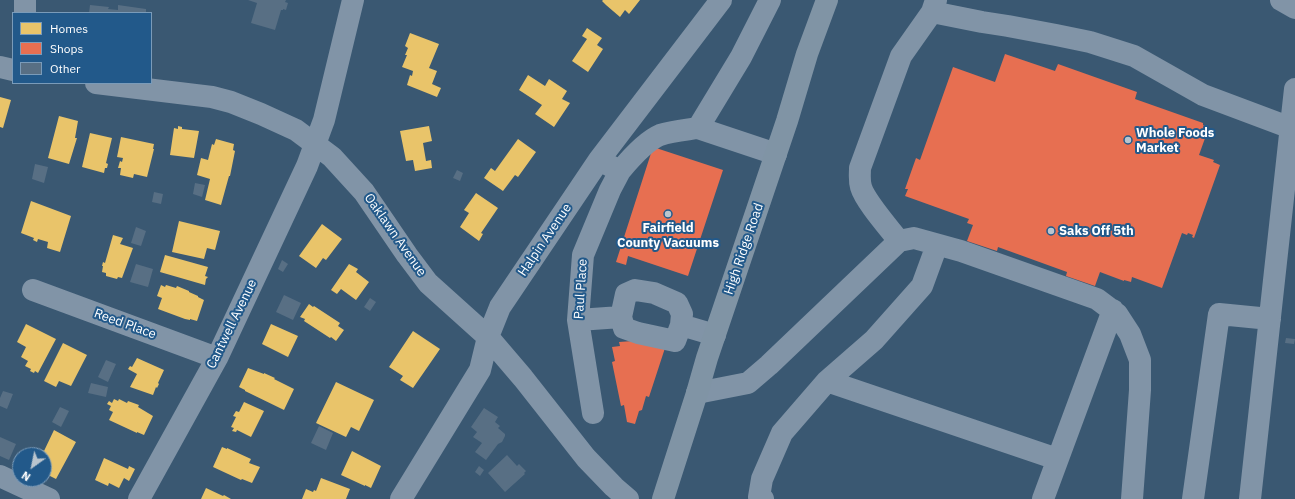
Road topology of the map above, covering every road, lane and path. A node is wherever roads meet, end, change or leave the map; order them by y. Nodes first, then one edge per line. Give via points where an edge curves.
1 (26, 0) edge
2 (353, 0) edge
3 (721, 0) edge
4 (770, 0) edge
5 (827, 0) edge
6 (1281, 0) edge
7 (934, 6) edge
8 (1295, 8) edge
9 (24, 12) edge
10 (0, 67) edge
11 (12, 70) edge
12 (104, 84) edge
13 (1295, 89) edge
14 (698, 128) junction
15 (1291, 128) junction
16 (315, 144) junction
17 (776, 154) junction
18 (599, 160) junction
19 (620, 171) junction
20 (899, 241) junction
21 (937, 245) junction
22 (33, 290) dead end
23 (1113, 310) junction
24 (621, 317) junction
25 (1270, 319) junction
26 (578, 320) junction
27 (681, 324) junction
28 (715, 335) junction
29 (488, 337) junction
30 (217, 358) junction
31 (826, 381) junction
32 (697, 393) junction
33 (593, 413) dead end
34 (1057, 459) junction
35 (0, 476) edge
36 (48, 499) edge
37 (139, 499) edge
38 (401, 499) edge
39 (628, 499) edge
40 (663, 499) edge
41 (763, 499) edge
42 (1043, 499) edge
43 (1132, 499) edge
44 (1193, 499) edge
45 (1250, 499) edge

1 - 9 street
2 - 16 street, Cantwell Avenue via 324,120
3 - 18 street, Halpin Avenue
4 - 14 street via 741,57
5 - 17 main road, High Ridge Road via 807,54
6 - 8 street
7 - 15 street via 982,22 1090,42 1134,56 1203,95
7 - 20 street via 901,56 860,168 861,187 865,196
10 - 11 street
12 - 16 street, Oaklawn Avenue via 212,97 231,102 296,130
13 - 15 street
14 - 17 street
14 - 19 street, Paul Place via 659,136 636,152
15 - 25 street
16 - 29 street, Oaklawn Avenue via 332,157 364,192 428,283
16 - 30 street, Cantwell Avenue
17 - 28 main road, High Ridge Road
18 - 19 street
18 - 29 street, Halpin Avenue via 500,307
19 - 26 street, Paul Place via 583,255
20 - 21 street via 914,238
20 - 32 street via 748,383
21 - 23 street via 1097,299
21 - 31 street via 922,286 874,340
22 - 30 street, Reed Place
23 - 34 street
23 - 43 street via 1130,334 1140,360
24 - 26 street
24 - 27 street via 624,328 675,340
24 - 27 street via 626,294 635,290 654,293 677,303 682,314
25 - 44 street via 1218,314
25 - 45 street
26 - 33 street, Paul Place
27 - 28 street
28 - 32 main road, High Ridge Road
29 - 38 street, Halpin Avenue via 480,370
29 - 39 street, Oaklawn Avenue via 586,458
30 - 37 street, Cantwell Avenue
31 - 34 street
31 - 41 street via 782,433 762,479 759,497
32 - 40 main road, High Ridge Road
34 - 42 street
35 - 36 street

